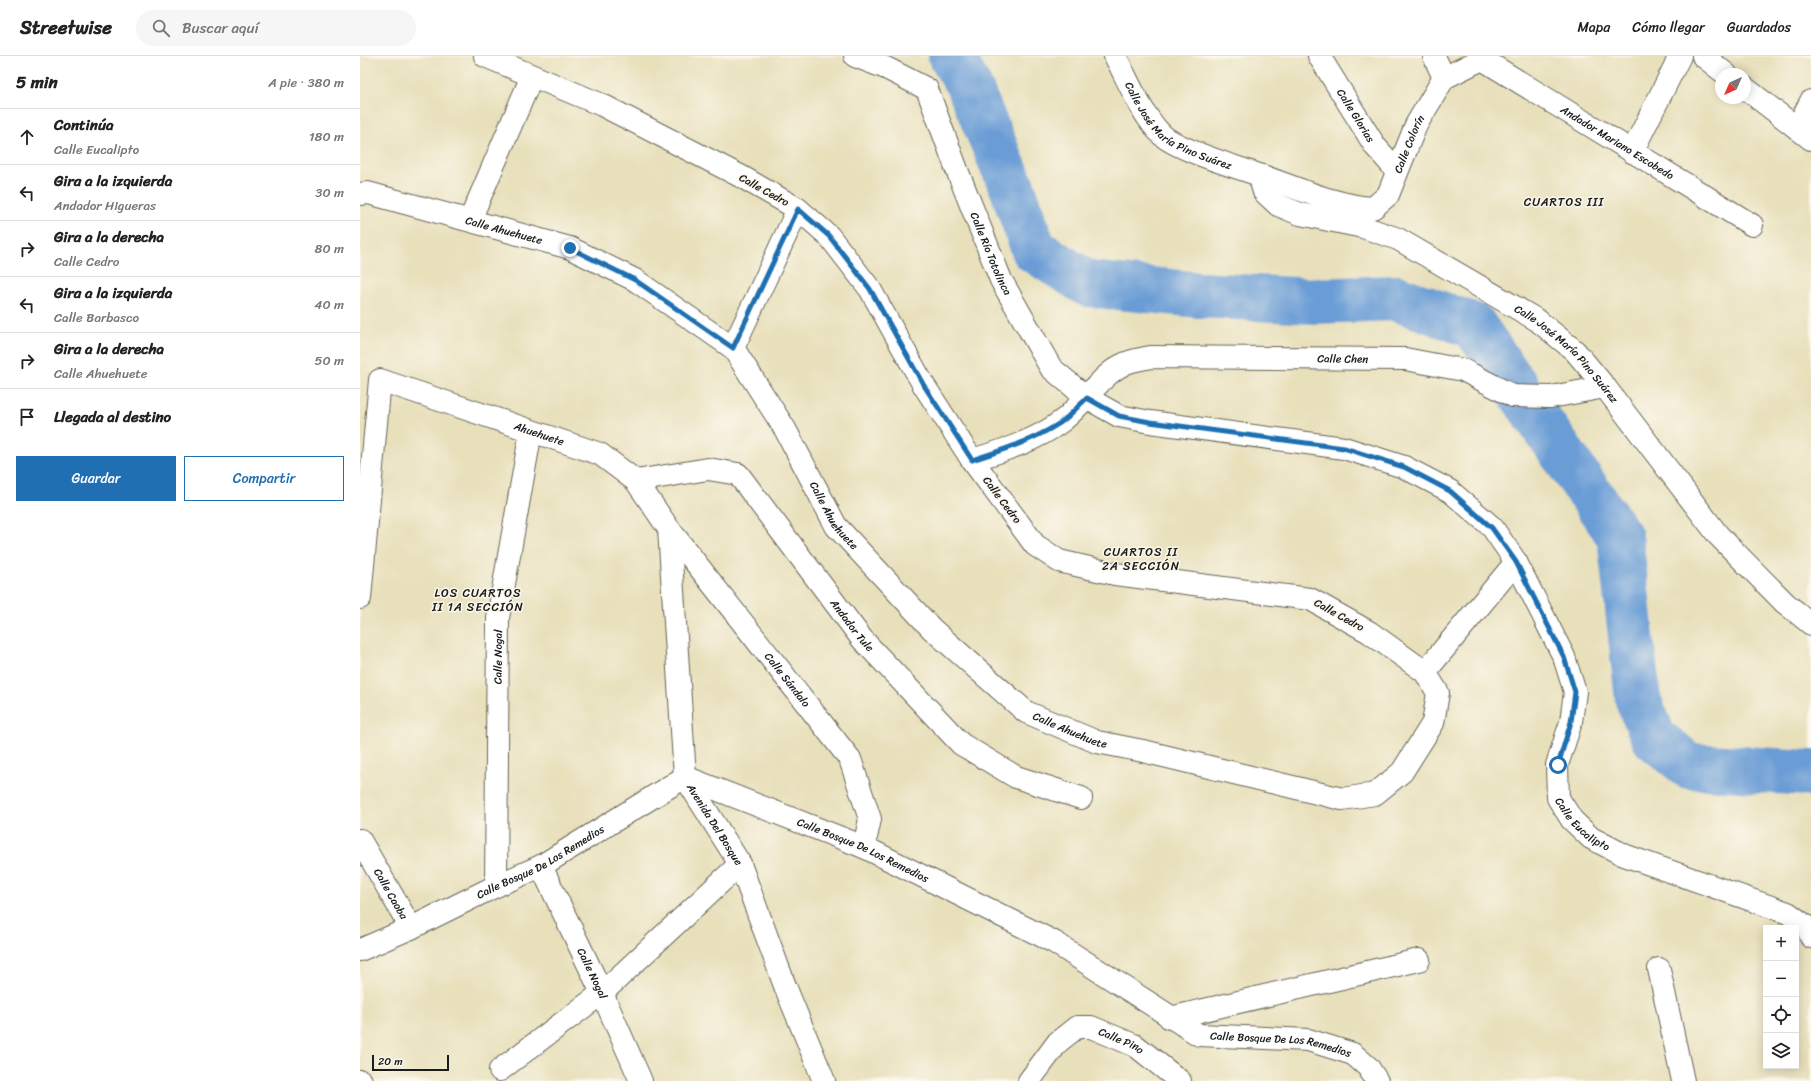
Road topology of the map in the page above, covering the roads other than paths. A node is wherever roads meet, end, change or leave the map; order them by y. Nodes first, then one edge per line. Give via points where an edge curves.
1 (485, 56) edge
2 (855, 56) edge
3 (1115, 56) edge
4 (1319, 56) edge
5 (1434, 56) edge
6 (1680, 56) edge
7 (1703, 56) edge
8 (1484, 58) edge
9 (1718, 68) edge
10 (532, 76) junction
11 (1444, 78) junction
12 (1751, 93) edge
13 (1811, 101) edge
14 (1804, 133) edge
15 (1632, 152) junction
16 (1397, 171) junction
17 (1259, 175) junction
18 (360, 194) edge
19 (1373, 208) joint
20 (798, 209) junction
21 (470, 220) junction
22 (1752, 226) dead end
23 (733, 348) junction
24 (1605, 386) junction
25 (1087, 398) junction
26 (531, 431) junction
27 (972, 460) junction
28 (636, 481) junction
29 (669, 529) junction
30 (1516, 562) junction
31 (360, 598) edge
32 (1811, 624) edge
33 (1425, 672) junction
34 (685, 777) junction
35 (1081, 798) dead end
36 (1342, 799) joint
37 (360, 840) edge
38 (864, 847) junction
39 (740, 864) junction
40 (541, 866) junction
41 (496, 886) junction
42 (410, 928) junction
43 (1811, 938) edge
44 (360, 950) edge
45 (1419, 960) dead end
46 (1659, 969) dead end
47 (602, 993) junction
48 (1170, 1018) junction
49 (500, 1070) dead end
50 (1373, 1074) edge
51 (641, 1081) edge
52 (824, 1081) edge
53 (1029, 1081) edge
54 (1180, 1081) edge
55 (1683, 1081) edge

1 - 10 street, Calle Cedro
2 - 25 street, Calle Río Totolinca via 886,68 927,90 1001,280 1051,368
3 - 17 street, Calle José María Pino Suárez via 1148,118 1163,136 1183,147
4 - 16 street, Calle Glorias via 1375,146
5 - 11 street
6 - 15 street
7 - 9 street
8 - 11 street
8 - 15 street, Andador Mariano Escobedo
10 - 20 street, Calle Cedro via 602,105
10 - 21 street
11 - 16 street, Calle Colorín via 1416,125
12 - 14 street
13 - 14 street
15 - 22 street, Andador Mariano Escobedo
16 - 19 street, Calle Colorín via 1388,195
17 - 19 street, Calle José María Pino Suárez via 1360,208
17 - 24 street, Calle José María Pino Suárez via 1264,192 1278,205 1300,214 1363,227 1398,239 1537,320 1574,351
18 - 21 street, Calle Ahuehuete via 368,193
20 - 23 street
20 - 27 street, Calle Cedro via 829,236 870,289 923,384
21 - 23 street, Calle Ahuehuete via 570,248 635,280
23 - 36 street, Calle Ahuehuete via 785,429 836,526 932,629 1026,712 1097,742
24 - 25 street, Calle Chen via 1551,397 1513,396 1463,370 1405,359 1151,356 1122,364 1102,380
24 - 32 street, Calle José María Pino Suárez via 1718,535 1785,603
25 - 27 street, Calle Chen via 1061,422 1038,435 1013,447
25 - 30 street, Calle Eucalipto via 1119,416 1344,448 1404,467 1450,491 1492,528
26 - 28 street, Ahuehuete via 600,454
26 - 31 street, Ahuehuete via 380,380
26 - 41 street, Calle Nogal via 498,618
27 - 33 street, Calle Cedro via 1035,545 1059,561 1115,574 1310,599 1369,632
28 - 29 street, Ahuehuete
28 - 35 street, Andador Tule via 708,468 738,474 862,639 961,744 1016,777
29 - 34 street, Avenida Del Bosque
29 - 38 street, Calle Sándalo via 850,759 870,819
30 - 33 street
30 - 43 street, Calle Eucalipto via 1564,657 1575,692 1571,722 1558,765 1558,798 1572,820 1591,838 1624,855 1788,913 1807,927
33 - 36 street, Calle Cedro via 1438,693 1434,723 1402,772 1375,794
34 - 38 street, Calle Bosque De Los Remedios
34 - 39 street, Avenida Del Bosque
34 - 40 street, Calle Bosque De Los Remedios
37 - 42 street, Calle Caoba
38 - 48 street, Calle Bosque De Los Remedios via 1054,942
39 - 47 street
39 - 52 street, Avenida Del Bosque via 785,986
40 - 41 street, Calle Bosque De Los Remedios
40 - 47 street, Calle Nogal
41 - 42 street, Calle Bosque De Los Remedios
42 - 44 street, Calle Bosque De Los Remedios
45 - 48 street
46 - 55 street
47 - 49 street
47 - 51 street, Calle Nogal
48 - 50 street, Calle Bosque De Los Remedios via 1199,1035 1308,1040 1353,1054
53 - 54 street, Calle Pino via 1058,1042 1077,1027 1091,1027 1136,1046

